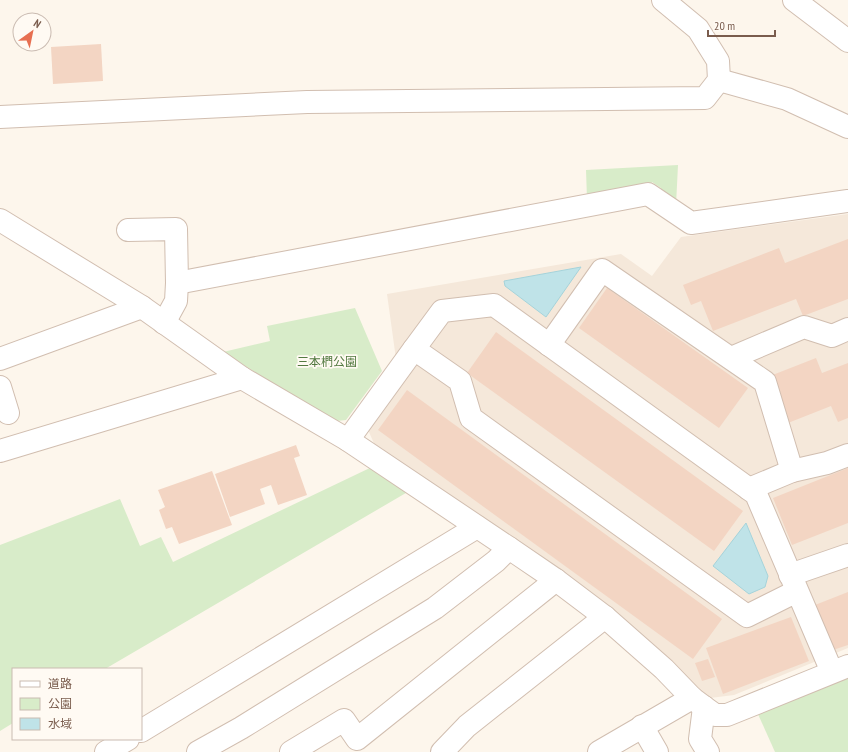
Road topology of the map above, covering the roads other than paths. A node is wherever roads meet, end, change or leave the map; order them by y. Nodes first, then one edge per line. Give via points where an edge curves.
1 (663, 0) edge
2 (794, 0) edge
3 (848, 41) edge
4 (719, 80) junction
5 (0, 117) edge
6 (848, 127) edge
7 (848, 201) edge
8 (1, 221) edge
9 (128, 230) dead end
10 (177, 283) junction
11 (142, 307) junction
12 (164, 323) junction
13 (848, 329) edge
14 (549, 345) junction
15 (414, 350) junction
16 (731, 358) junction
17 (0, 360) edge
18 (242, 378) junction
19 (0, 387) edge
20 (8, 413) dead end
21 (348, 440) junction
22 (0, 451) edge
23 (848, 455) edge
24 (792, 471) junction
25 (749, 489) junction
26 (477, 527) junction
27 (509, 548) junction
28 (848, 555) edge
29 (556, 580) junction
30 (794, 583) junction
31 (605, 617) junction
32 (838, 666) edge
33 (698, 702) junction
34 (642, 726) junction
35 (142, 730) edge
36 (126, 740) edge
37 (106, 752) edge
38 (198, 752) edge
39 (291, 752) edge
40 (442, 752) edge
41 (599, 752) edge
42 (657, 752) edge
43 (708, 752) edge

1 - 4 street via 698,30 718,61
2 - 3 street
4 - 5 street via 705,98 307,102
4 - 6 street via 787,99
7 - 10 street via 691,223 648,194
8 - 11 street
9 - 10 street via 176,229
10 - 12 street via 176,301
11 - 12 street
11 - 17 street
12 - 18 street
13 - 16 street via 832,336 804,327
14 - 15 street via 494,305 442,311
14 - 16 street via 602,270
14 - 25 street
15 - 21 street
15 - 30 street via 460,381 471,418 747,616
16 - 24 street via 765,382
18 - 21 street
18 - 22 street
19 - 20 street
21 - 26 street
23 - 24 street
24 - 25 street
25 - 30 street via 756,494
26 - 27 street
26 - 35 street
27 - 29 street
27 - 38 street via 435,608
28 - 30 street
29 - 31 street
29 - 39 street via 357,739 344,720
30 - 32 street
31 - 33 street
31 - 40 street via 467,726
32 - 33 street via 727,714 715,714
33 - 34 street
33 - 43 street via 700,739
34 - 41 street
34 - 42 street
36 - 37 street

